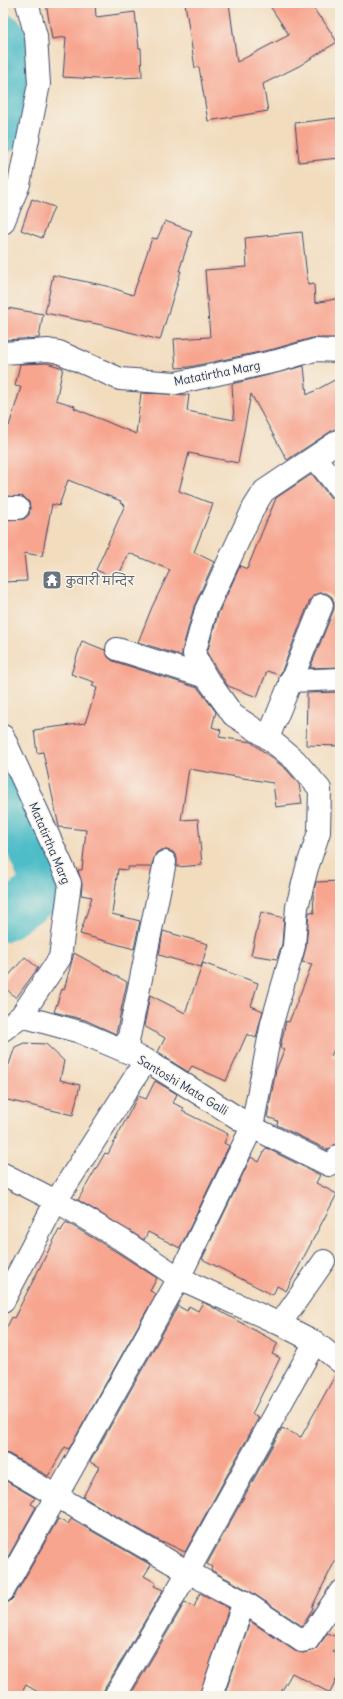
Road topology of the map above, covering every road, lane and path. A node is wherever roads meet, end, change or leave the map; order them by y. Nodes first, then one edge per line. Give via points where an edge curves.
1 (27, 3) edge
2 (3, 223) edge
3 (340, 351) edge
4 (3, 353) edge
5 (340, 440) edge
6 (315, 458) junction
7 (340, 489) edge
8 (322, 605) dead end
9 (117, 649) dead end
10 (206, 677) junction
11 (340, 679) edge
12 (290, 681) junction
13 (3, 736) edge
14 (268, 738) junction
15 (165, 862) dead end
16 (21, 1016) junction
17 (3, 1030) edge
18 (126, 1052) junction
19 (146, 1060) junction
20 (252, 1127) junction
21 (340, 1155) edge
22 (3, 1174) edge
23 (56, 1201) junction
24 (324, 1261) dead end
25 (180, 1278) junction
26 (3, 1302) edge
27 (280, 1324) junction
28 (315, 1342) junction
29 (340, 1362) edge
30 (3, 1466) edge
31 (58, 1496) junction
32 (188, 1572) junction
33 (3, 1591) edge
34 (340, 1592) edge
35 (244, 1602) junction
36 (115, 1696) edge
37 (211, 1696) edge

1 - 2 street via 36,36 39,84 19,184
3 - 4 street, Matatirtha Marg via 315,350 176,383 120,379 59,352 48,350
5 - 6 street
6 - 7 street
6 - 10 street via 264,491 254,507 206,610 194,654
8 - 12 street
9 - 10 street
10 - 14 street via 233,715
11 - 12 street
12 - 14 street
13 - 16 street, Matatirtha Marg via 70,883 60,958
14 - 20 street via 295,760 320,789 319,832 297,907 294,946 272,1023
15 - 18 street
16 - 17 street, Matatirtha Marg
16 - 18 street, Santoshi Mata Galli via 80,1032
18 - 19 street, Santoshi Mata Galli
19 - 20 street, Santoshi Mata Galli
19 - 23 street
20 - 21 street, Santoshi Mata Galli via 329,1165
20 - 25 street
22 - 23 street
23 - 25 street
23 - 26 street
24 - 27 street
25 - 27 street
25 - 31 street
27 - 28 street
28 - 29 street
28 - 32 street
30 - 31 street
31 - 32 street
31 - 33 street
32 - 35 street
32 - 36 street
34 - 35 street via 308,1640 302,1641
35 - 37 street

